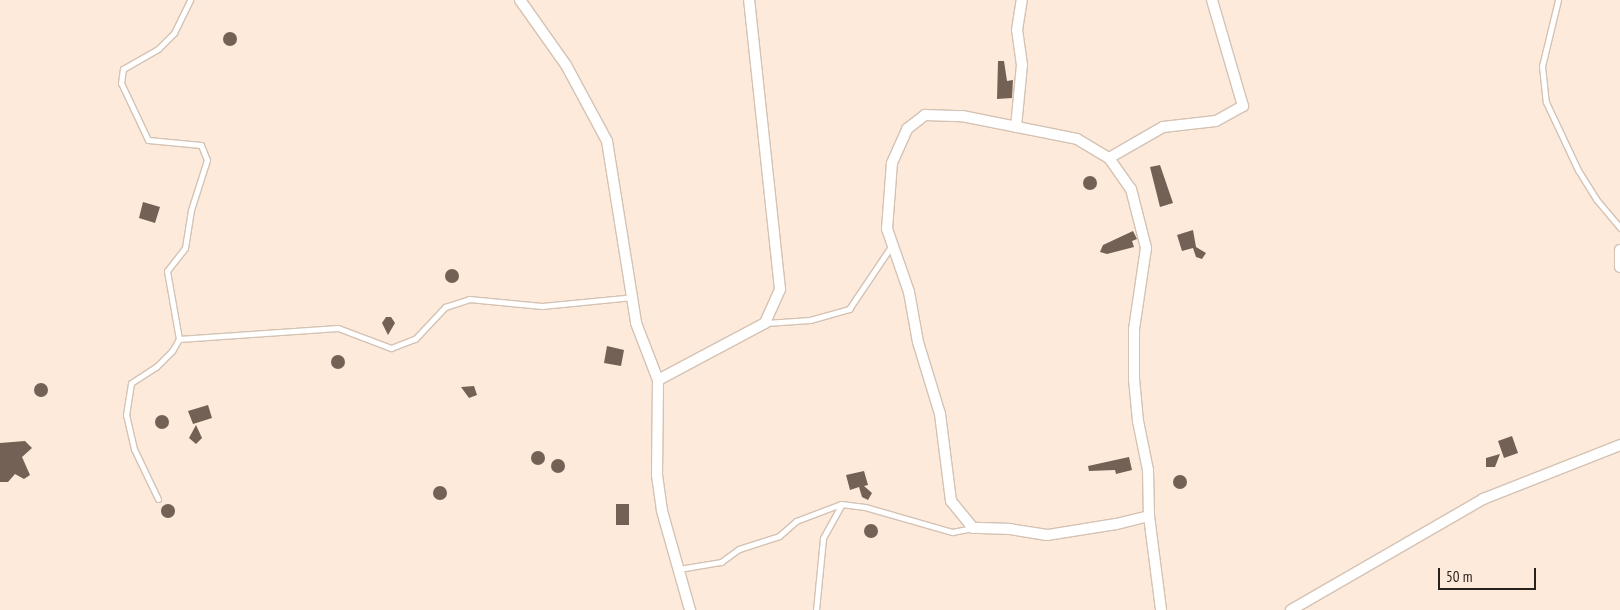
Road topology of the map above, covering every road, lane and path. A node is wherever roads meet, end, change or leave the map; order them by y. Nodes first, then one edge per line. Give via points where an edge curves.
1 (190, 0) edge
2 (520, 0) edge
3 (749, 0) edge
4 (1022, 0) edge
5 (1212, 0) edge
6 (1558, 0) edge
7 (1016, 127) junction
8 (1108, 158) junction
9 (1620, 228) edge
10 (892, 245) junction
11 (1620, 250) edge
12 (1620, 267) edge
13 (634, 297) junction
14 (765, 322) junction
15 (179, 339) junction
16 (658, 380) junction
17 (1620, 445) edge
18 (158, 499) dead end
19 (841, 504) junction
20 (1149, 516) junction
21 (973, 528) junction
22 (679, 569) junction
23 (1311, 598) junction
24 (690, 610) edge
25 (816, 610) edge
26 (1161, 610) edge
27 (1292, 610) edge
28 (1309, 610) edge

1 - 15 lane via 174,33 158,49 123,69 122,83 148,140 201,145 207,160 191,210 185,248 167,271
2 - 13 street via 566,65 608,141
3 - 14 street via 780,289
4 - 7 street via 1017,30 1022,65
5 - 8 street via 1243,106 1216,121 1163,127
6 - 9 lane via 1542,66 1546,102 1578,170
7 - 8 street via 1077,139
7 - 10 street via 962,116 925,115 908,129 892,163 888,191 887,229
8 - 20 street via 1130,189 1146,248 1134,329 1138,421 1148,470
10 - 14 lane via 848,309 810,320
10 - 21 street via 909,292 918,342 940,414 951,501
11 - 12 street
13 - 15 lane via 542,306 469,299 445,307 415,339 390,348 338,328
13 - 16 street via 636,323
14 - 16 street
15 - 18 lane via 156,367 131,383 126,416 134,449
16 - 22 street via 657,475 662,511
17 - 23 street via 1483,500
19 - 21 lane via 865,507 952,532
19 - 22 lane via 796,521 779,536 739,549 721,562
19 - 25 lane via 823,538
20 - 21 street via 1047,535 1011,529
20 - 26 street
22 - 24 street
23 - 27 street
23 - 28 street

